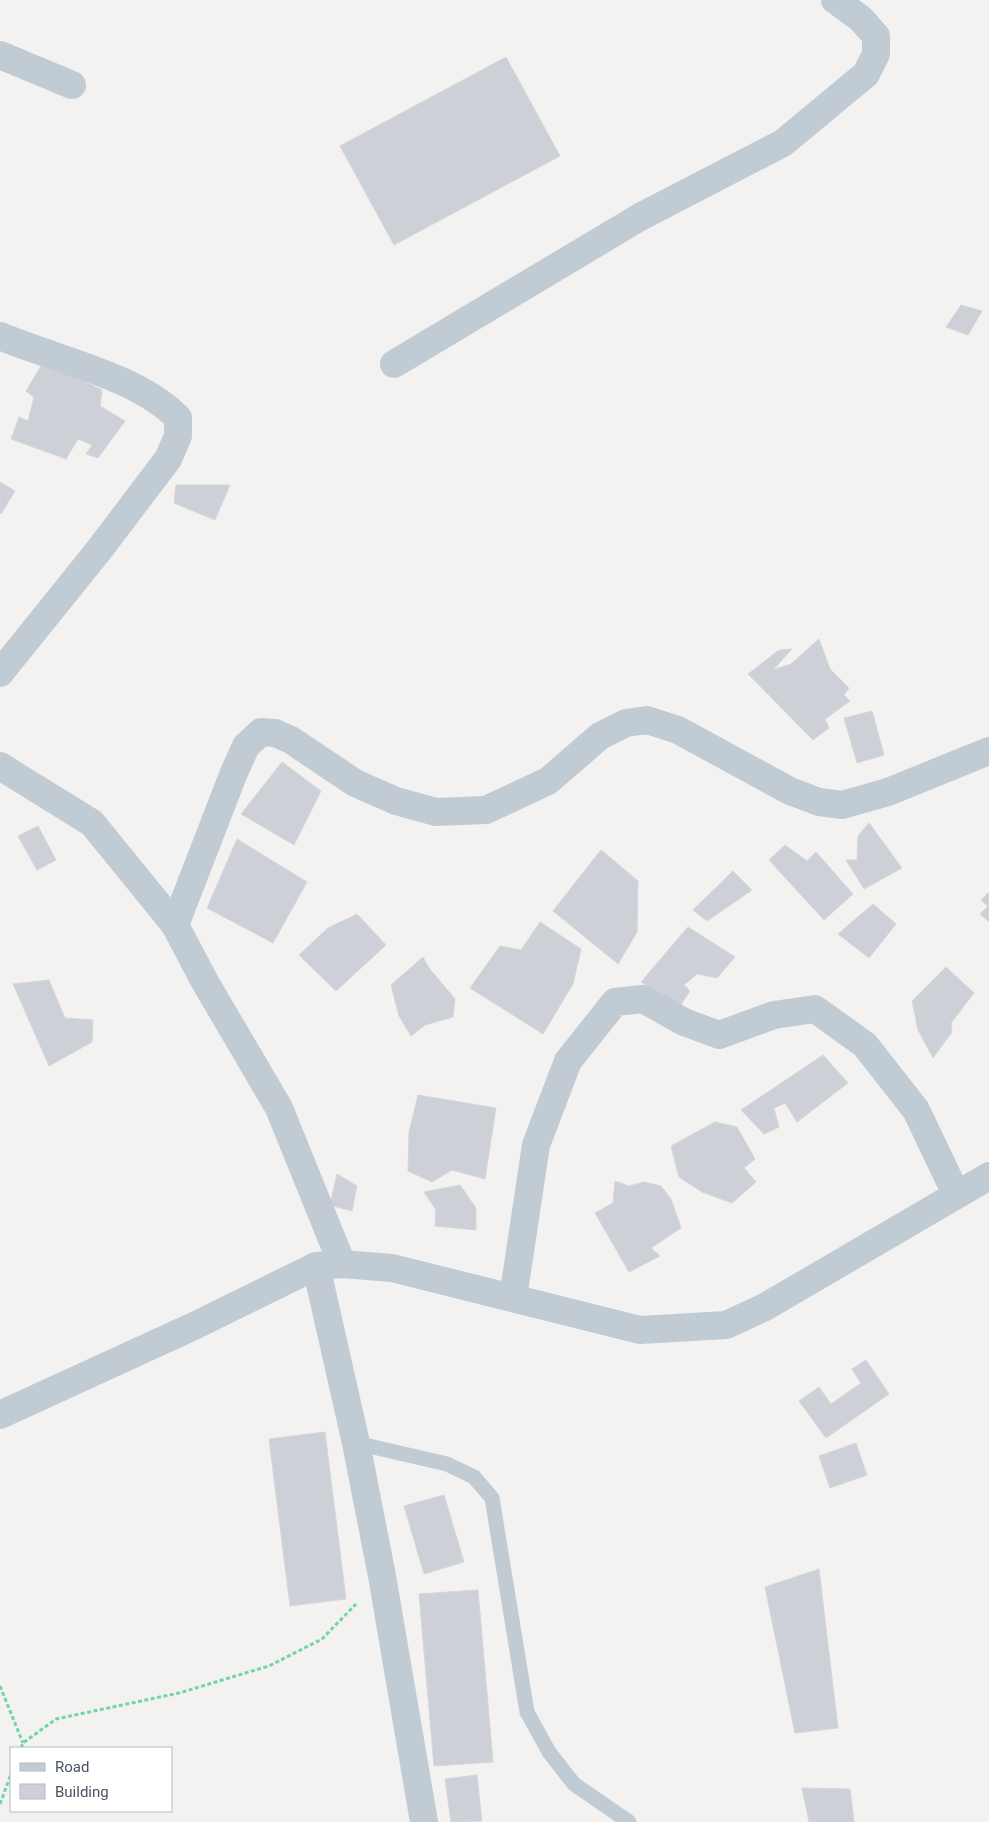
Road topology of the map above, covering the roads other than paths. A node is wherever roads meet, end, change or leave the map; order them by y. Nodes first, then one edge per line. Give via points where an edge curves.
1 (835, 0) edge
2 (0, 55) edge
3 (72, 85) dead end
4 (0, 336) edge
5 (394, 364) dead end
6 (0, 673) edge
7 (989, 751) edge
8 (0, 766) edge
9 (175, 925) junction
10 (989, 1176) edge
11 (956, 1194) junction
12 (329, 1265) junction
13 (513, 1298) junction
14 (0, 1415) edge
15 (356, 1444) junction
16 (424, 1822) edge
17 (629, 1822) edge

1 - 5 street via 861,19 876,36 876,54 866,74 783,143 640,217
2 - 3 street
4 - 6 street via 133,385 164,402 178,418 178,436 168,460
7 - 9 street via 888,792 842,805 819,802 790,791 678,730 647,720 626,723 600,736 548,781 486,810 436,812 396,801 355,783 291,740 275,733 260,732 246,746
8 - 9 street via 92,823
9 - 12 street via 279,1108
10 - 11 street
11 - 13 street via 765,1307 726,1324 640,1330
11 - 13 street via 916,1110 865,1044 815,1009 774,1015 719,1035 684,1022 644,999 615,1002 568,1061 536,1145
12 - 13 street via 392,1268
12 - 14 street
12 - 15 street
15 - 16 street
15 - 17 lane via 447,1464 474,1477 492,1498 527,1712 549,1752 574,1784

